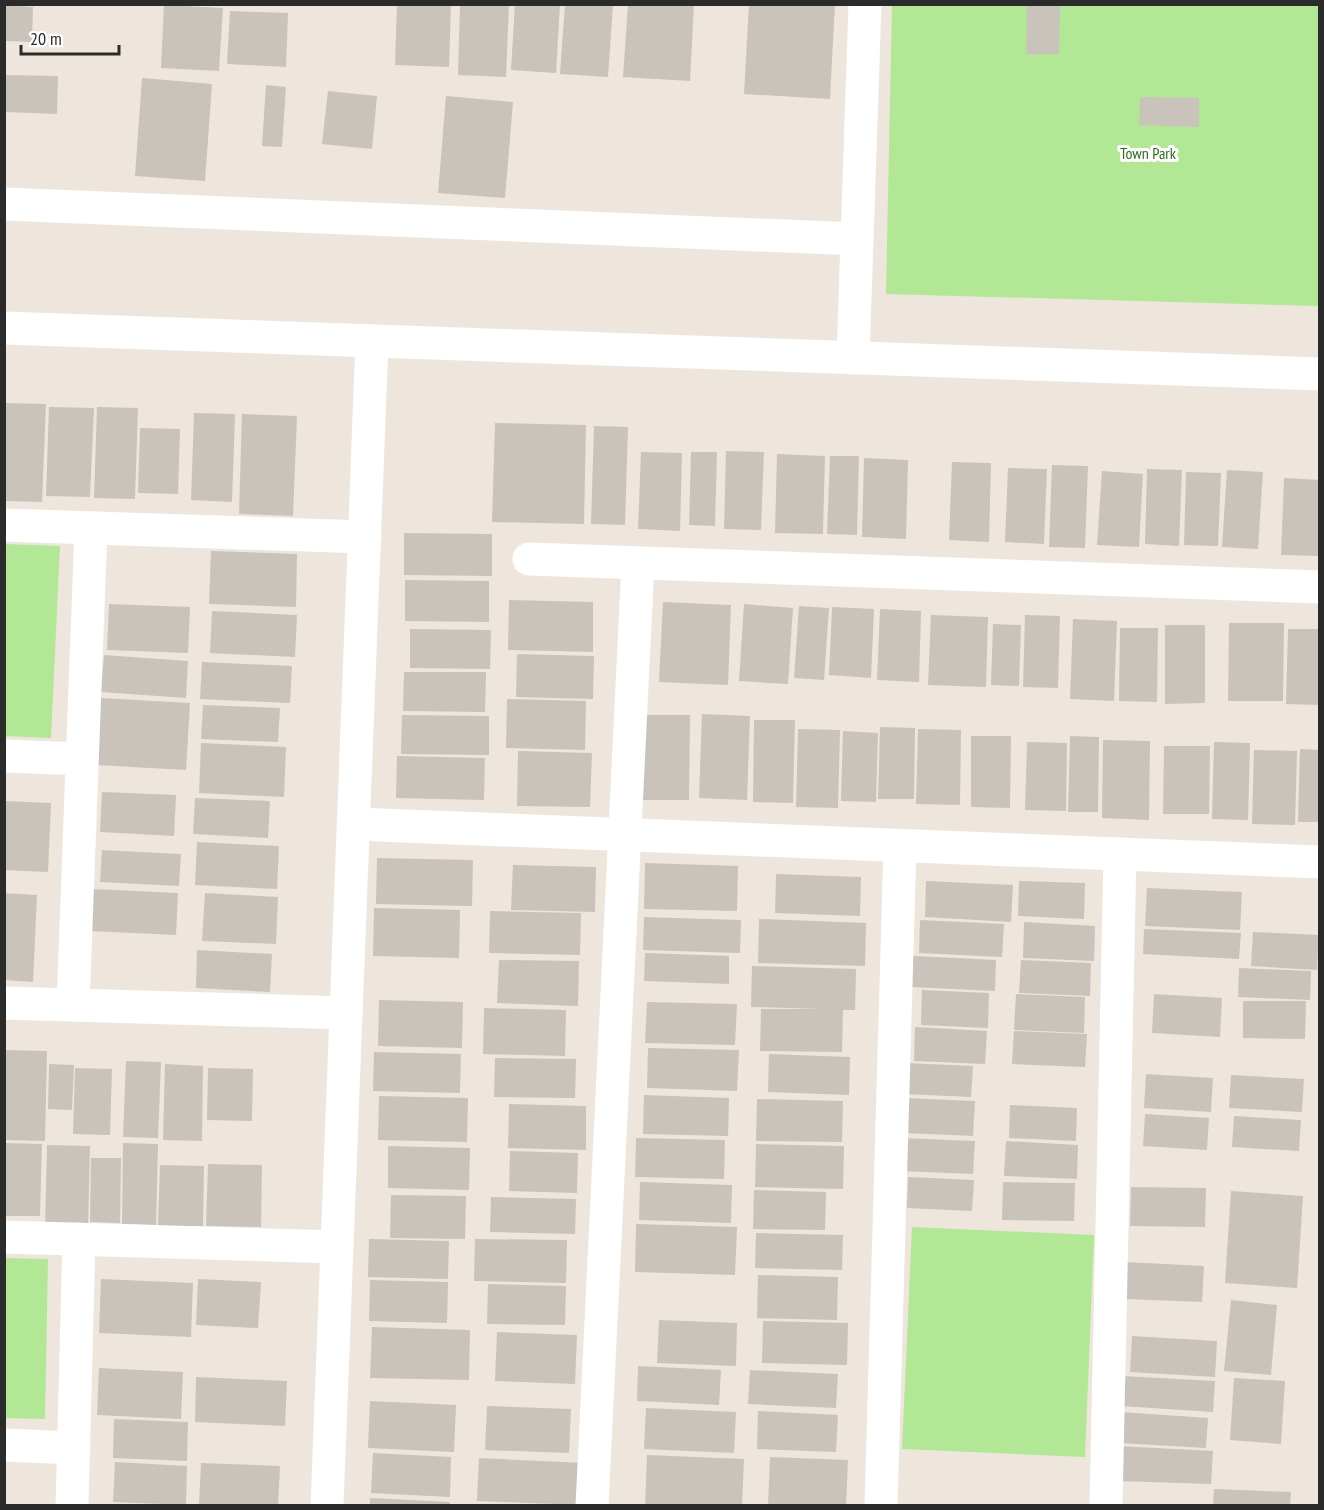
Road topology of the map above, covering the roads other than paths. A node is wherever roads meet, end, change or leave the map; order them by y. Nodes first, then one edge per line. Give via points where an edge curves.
1 (865, 4) edge
2 (4, 204) edge
3 (857, 239) junction
4 (4, 328) edge
5 (372, 341) junction
6 (853, 358) junction
7 (1320, 374) edge
8 (4, 525) edge
9 (91, 528) junction
10 (365, 537) junction
11 (529, 559) dead end
12 (638, 563) junction
13 (1320, 587) edge
14 (4, 756) edge
15 (82, 759) junction
16 (354, 824) junction
17 (625, 834) junction
18 (900, 846) junction
19 (1120, 854) junction
20 (1320, 862) edge
21 (4, 1004) edge
22 (73, 1005) junction
23 (346, 1013) junction
24 (4, 1237) edge
25 (79, 1239) junction
26 (337, 1247) junction
27 (4, 1445) edge
28 (74, 1448) junction
29 (72, 1506) edge
30 (327, 1506) edge
31 (592, 1506) edge
32 (881, 1506) edge
33 (1106, 1506) edge

1 - 3 street
2 - 3 street
3 - 6 street
4 - 5 street
5 - 6 street
5 - 10 street
6 - 7 street
8 - 9 street
9 - 10 street
9 - 15 street
10 - 16 street
11 - 12 street
12 - 13 street
12 - 17 street
14 - 15 street
15 - 22 street
16 - 17 street
16 - 23 street
17 - 18 street
17 - 31 street
18 - 19 street
18 - 32 street
19 - 20 street
19 - 33 street
21 - 22 street
22 - 23 street
23 - 26 street
24 - 25 street
25 - 26 street
25 - 28 street
26 - 30 street
27 - 28 street
28 - 29 street

